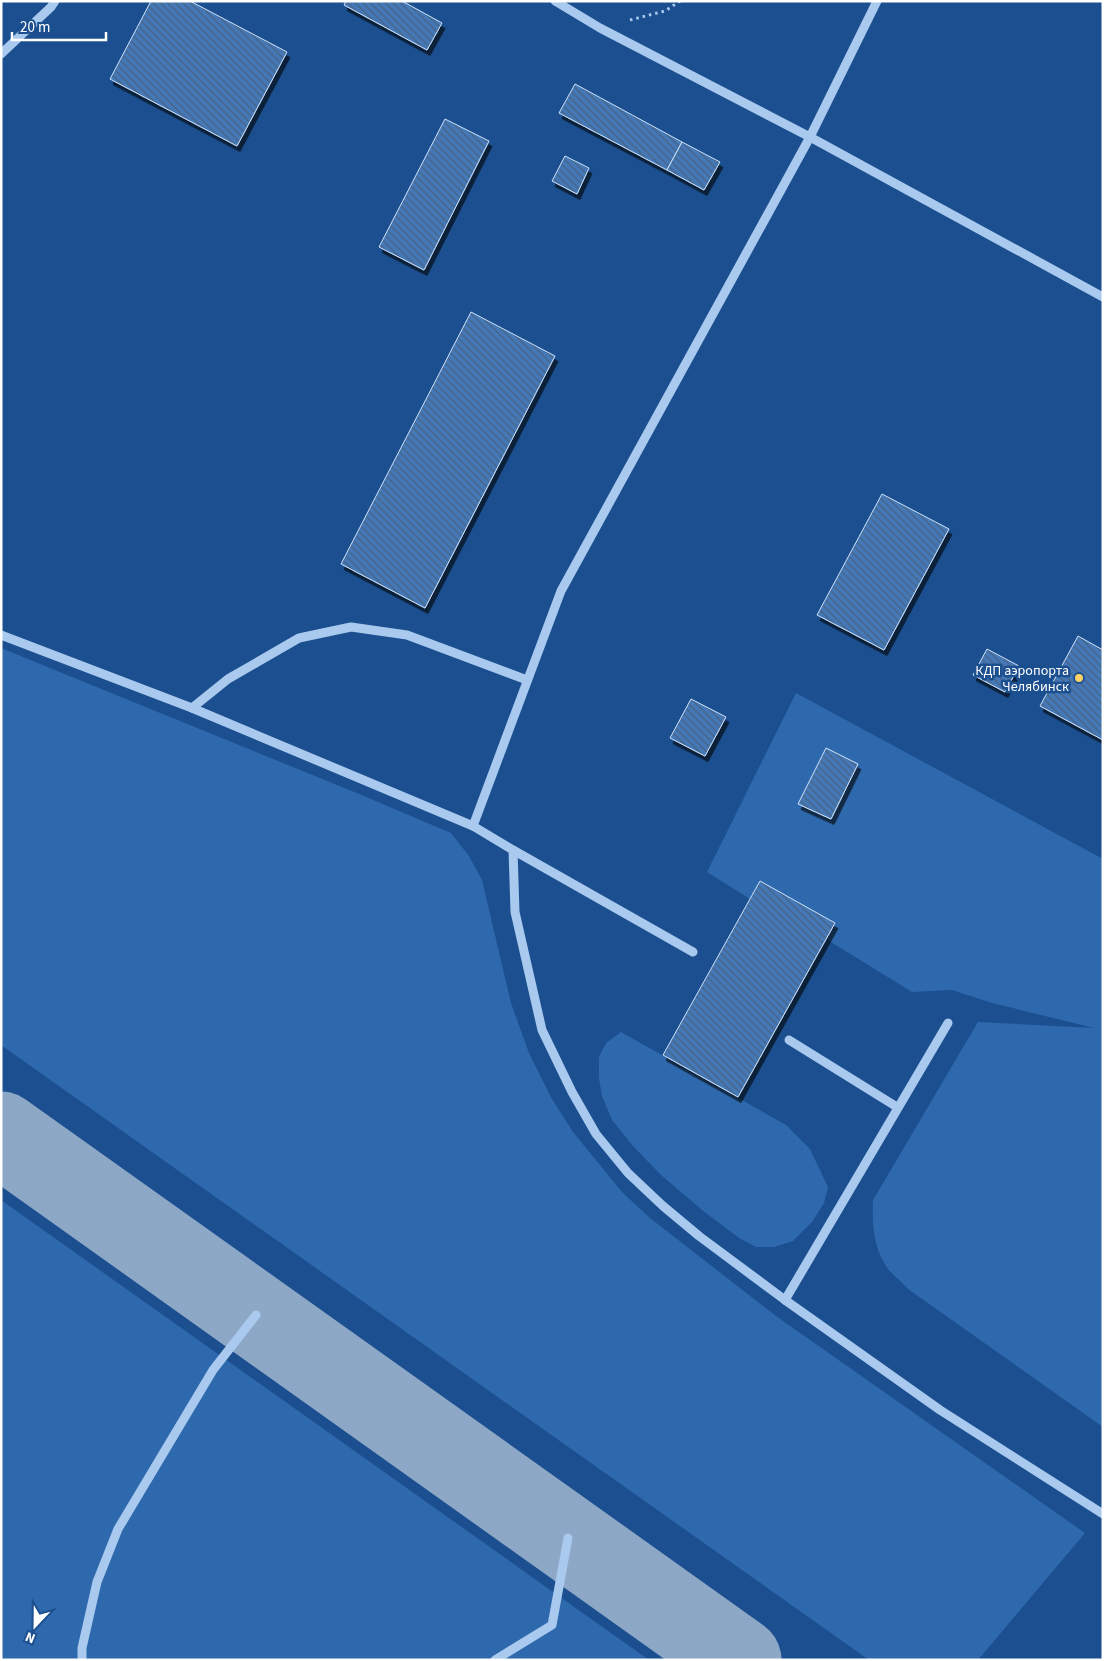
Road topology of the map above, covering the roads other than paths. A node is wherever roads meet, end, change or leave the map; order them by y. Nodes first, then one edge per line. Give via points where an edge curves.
1 (55, 1) edge
2 (555, 1) edge
3 (877, 1) edge
4 (1, 54) edge
5 (810, 137) junction
6 (1103, 297) edge
7 (1, 635) edge
8 (526, 680) junction
9 (192, 708) junction
10 (473, 826) junction
11 (513, 850) junction
12 (693, 952) dead end
13 (948, 1023) dead end
14 (788, 1040) dead end
15 (897, 1108) junction
16 (785, 1300) junction
17 (256, 1315) dead end
18 (1103, 1514) edge
19 (568, 1538) dead end
20 (82, 1660) edge
21 (495, 1660) edge

1 - 4 lane
2 - 5 lane via 600,28
3 - 5 lane
5 - 6 lane
5 - 8 lane via 561,591
7 - 9 lane
8 - 9 lane via 407,635 351,627 299,638 228,679
8 - 10 lane
9 - 10 lane
10 - 11 lane
11 - 12 lane
11 - 16 lane via 515,912 542,1030 596,1134 628,1173 663,1206
13 - 15 lane
14 - 15 lane
15 - 16 lane
16 - 18 lane via 940,1410
17 - 20 lane via 213,1370 118,1529 97,1582
19 - 21 lane via 552,1625

